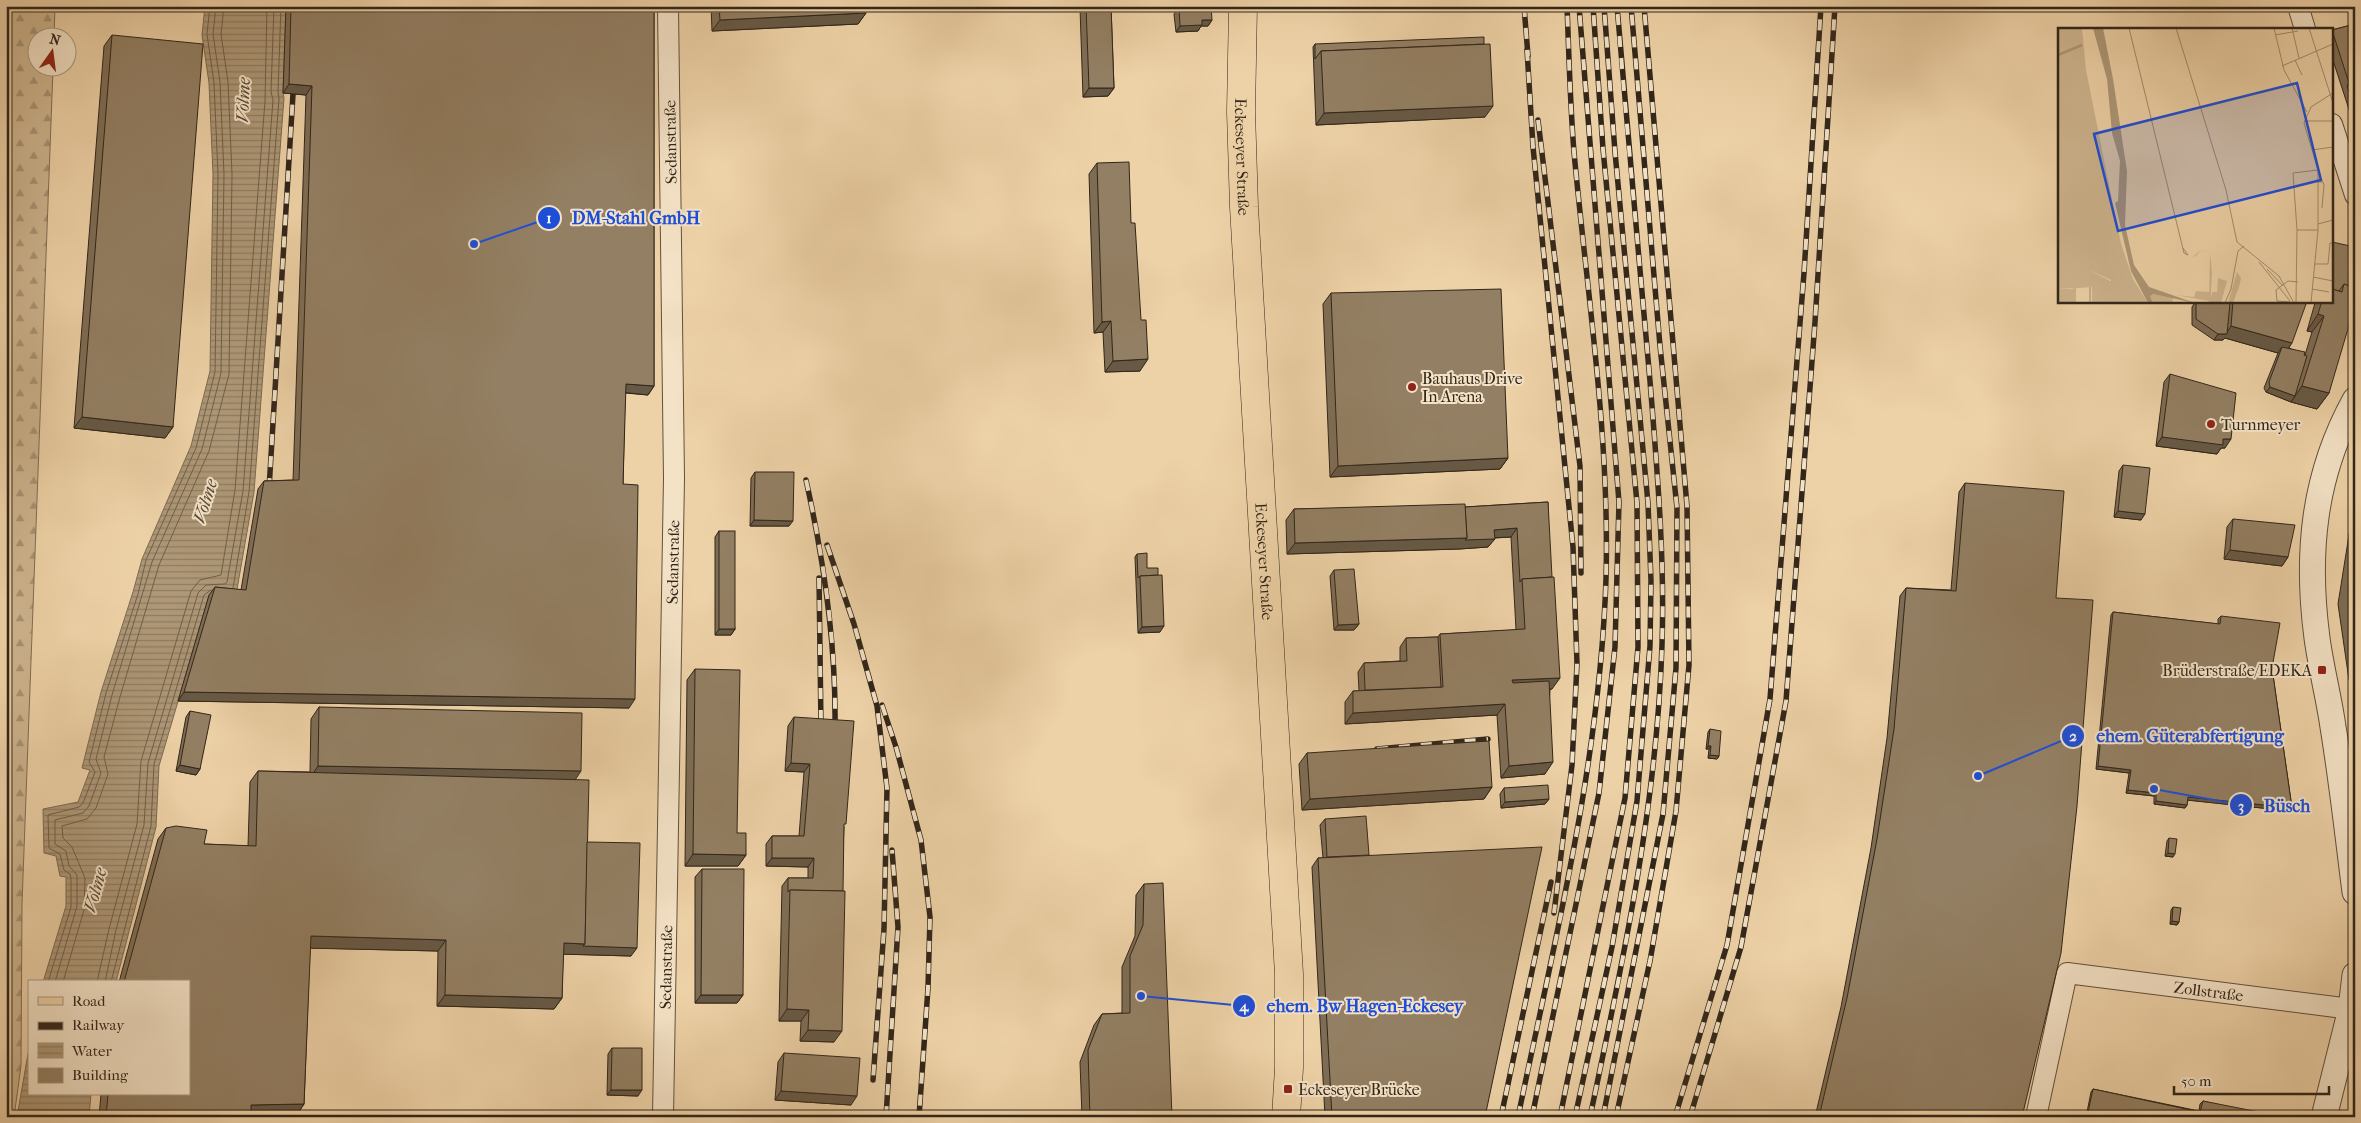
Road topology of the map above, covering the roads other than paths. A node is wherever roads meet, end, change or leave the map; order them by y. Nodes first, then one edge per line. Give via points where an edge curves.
1 (668, 6) edge
2 (1242, 6) edge
3 (2298, 6) edge
4 (2305, 28) edge
5 (2334, 130) edge
6 (2355, 195) edge
7 (2355, 400) edge
8 (2348, 430) edge
9 (2347, 769) edge
10 (2355, 892) edge
11 (2355, 975) edge
12 (2351, 1009) junction
13 (663, 1117) edge
14 (1286, 1117) edge
15 (2036, 1117) edge
16 (2324, 1117) edge

1 - 13 street, Sedanstraße via 674,478
2 - 14 main road, Eckeseyer Straße via 1244,207 1289,974
3 - 4 street
5 - 6 street
7 - 8 street
8 - 9 street via 2325,470 2316,515 2312,572 2318,646
9 - 10 street
11 - 12 street
12 - 15 street, Zollstraße via 2067,973
12 - 16 street

